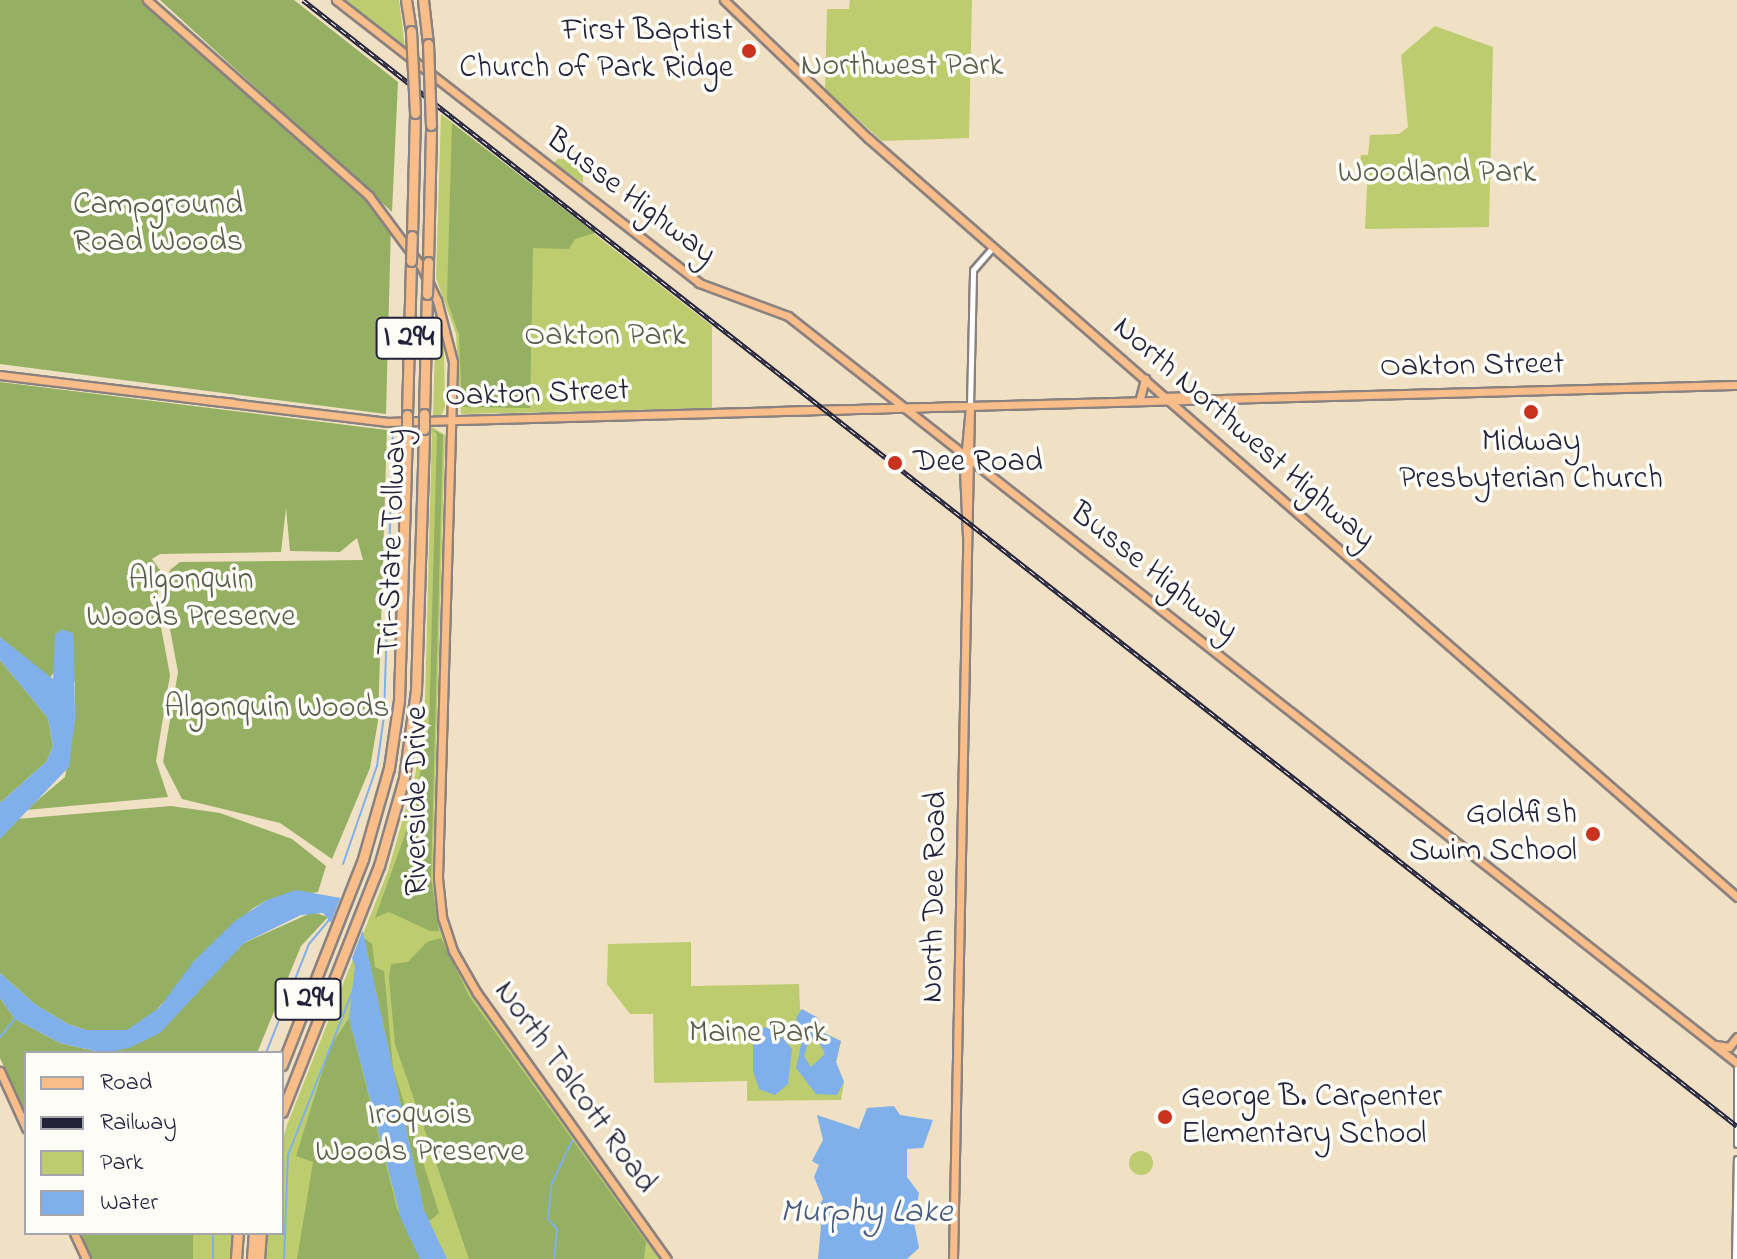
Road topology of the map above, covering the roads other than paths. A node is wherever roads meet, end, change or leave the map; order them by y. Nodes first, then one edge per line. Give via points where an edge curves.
1 (147, 0) edge
2 (336, 0) edge
3 (406, 0) edge
4 (423, 0) edge
5 (724, 0) edge
6 (992, 248) junction
7 (0, 375) edge
8 (1145, 379) junction
9 (1737, 385) edge
10 (1140, 398) junction
11 (1167, 399) junction
12 (1208, 399) junction
13 (1125, 401) junction
14 (1192, 401) junction
15 (970, 406) junction
16 (903, 407) junction
17 (1187, 418) junction
18 (452, 421) junction
19 (968, 459) junction
20 (985, 472) junction
21 (972, 485) junction
22 (967, 536) junction
23 (1737, 897) edge
24 (449, 940) joint
25 (1737, 1037) edge
26 (1713, 1045) junction
27 (284, 1060) edge
28 (1737, 1066) edge
29 (0, 1071) edge
30 (284, 1107) edge
31 (24, 1124) edge
32 (1737, 1144) edge
33 (1737, 1159) edge
34 (75, 1235) edge
35 (238, 1235) edge
36 (254, 1235) edge
37 (261, 1235) edge
38 (86, 1259) edge
39 (236, 1259) edge
40 (252, 1259) edge
41 (259, 1259) edge
42 (667, 1259) edge
43 (953, 1259) edge
44 (1735, 1259) edge

1 - 18 main road, Riverside Drive via 388,215 421,266 450,339
2 - 16 main road, Busse Highway via 699,283 788,316
3 - 27 highway, Tri-State Tollway / I 294, bridge via 415,113 397,721 380,807
4 - 30 highway, Tri-State Tollway / I 294, bridge via 431,125 412,731 396,814
5 - 6 main road, North Northwest Highway
6 - 8 main road, North Northwest Highway
6 - 15 street, North Dee Road via 973,270
7 - 18 main road, Oakton Street via 376,422
8 - 10 main road
8 - 11 main road, North Northwest Highway
9 - 12 main road, Oakton Street
10 - 11 main road, Oakton Street
10 - 13 main road, Oakton Street
11 - 12 main road, Oakton Street
11 - 13 main road, Oakton Street
11 - 14 main road, Oakton Street
11 - 17 main road, North Northwest Highway
12 - 14 main road, Oakton Street
13 - 15 main road, Oakton Street
14 - 17 main road
15 - 16 main road, Oakton Street
15 - 19 main road, North Dee Road
16 - 18 main road, Oakton Street
16 - 19 main road, Busse Highway
17 - 23 main road, North Northwest Highway
18 - 24 main road, Riverside Drive via 438,878
19 - 20 main road, Busse Highway
19 - 21 main road, North Dee Road
19 - 22 main road, North Dee Road
20 - 21 main road
20 - 26 main road, Busse Highway
21 - 22 main road, North Dee Road
22 - 43 main road, North Dee Road
24 - 42 main road, North Talcott Road via 477,993
25 - 26 main road via 1729,1047
26 - 28 main road, Busse Highway
28 - 32 street
29 - 31 main road
33 - 44 street
34 - 38 main road
35 - 39 highway
36 - 40 highway
37 - 41 highway

